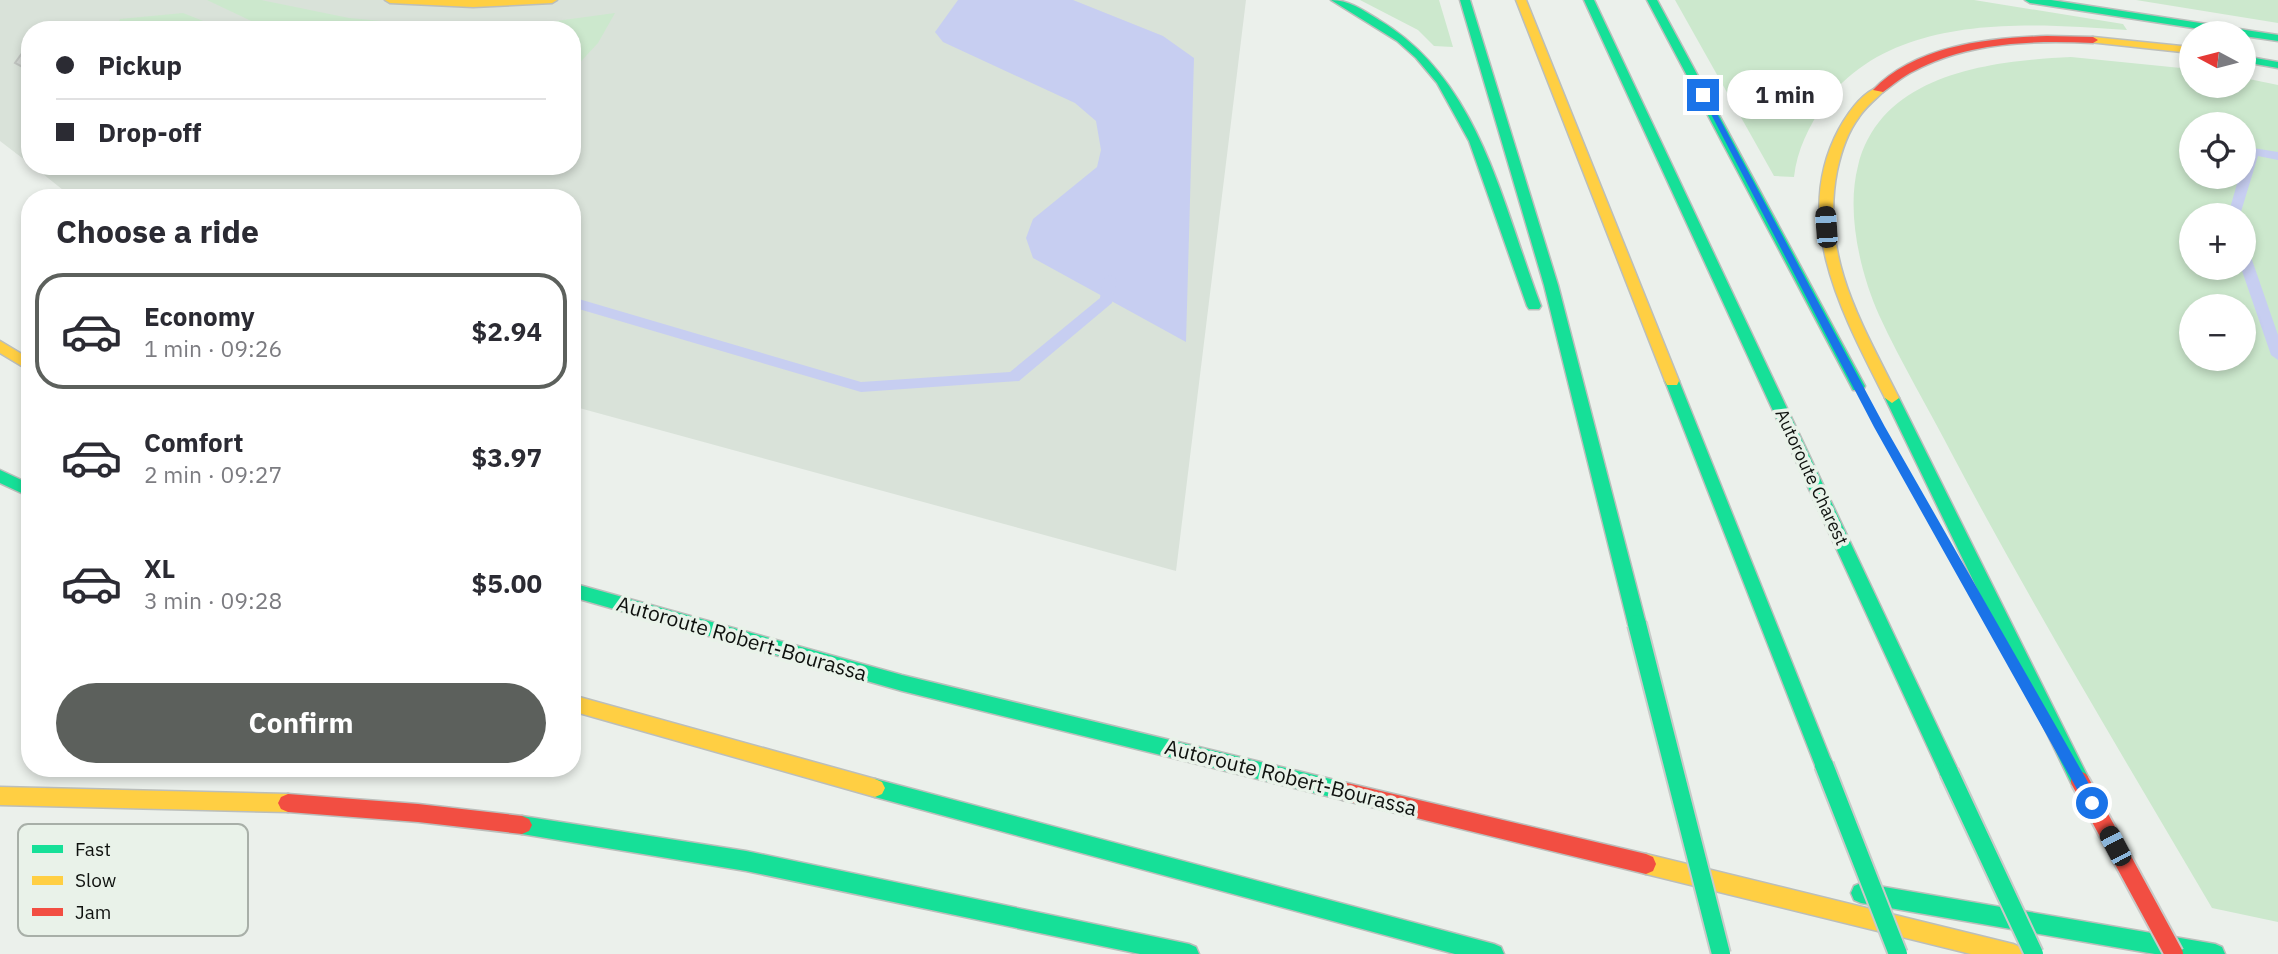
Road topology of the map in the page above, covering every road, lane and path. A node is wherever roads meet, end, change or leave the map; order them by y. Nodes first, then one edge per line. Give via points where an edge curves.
1 (390, 0) edge
2 (552, 0) edge
3 (1336, 0) edge
4 (1465, 0) edge
5 (1521, 0) edge
6 (1589, 0) edge
7 (1652, 0) edge
8 (2030, 0) edge
9 (2278, 38) edge
10 (2179, 49) edge
11 (2256, 61) edge
12 (2278, 65) edge
13 (3, 346) edge
14 (21, 359) edge
15 (1867, 403) dead end
16 (1586, 425) junction
17 (0, 476) edge
18 (21, 486) edge
19 (1940, 534) dead end
20 (581, 593) edge
21 (581, 706) edge
22 (2080, 781) junction
23 (0, 796) edge
24 (1531, 835) junction
25 (1764, 876) dead end
26 (1846, 890) dead end
27 (1189, 954) edge
28 (1494, 954) edge
29 (1721, 954) edge
30 (1898, 954) edge
31 (2013, 954) edge
32 (2034, 954) edge
33 (2174, 954) edge
34 (2215, 954) edge

1 - 2 main road via 472,4
3 - 16 main road via 1407,41 1455,101 1484,166 1524,285
4 - 16 main road via 1551,285
5 - 30 main road, bridge
6 - 32 main road, Autoroute Charest, bridge
7 - 15 main road
8 - 9 main road
10 - 22 main road via 2049,40 1936,56 1893,77 1856,108 1842,126 1827,176 1825,201 1832,257 1857,327
11 - 12 main road
13 - 14 main road
16 - 29 main road, bridge
17 - 18 main road
19 - 22 main road
20 - 24 main road, Autoroute Robert-Bourassa via 902,683
21 - 28 main road
22 - 33 main road, bridge
23 - 27 main road via 177,796 476,819 747,860
24 - 25 main road
24 - 31 main road, Autoroute Robert-Bourassa
26 - 34 main road

